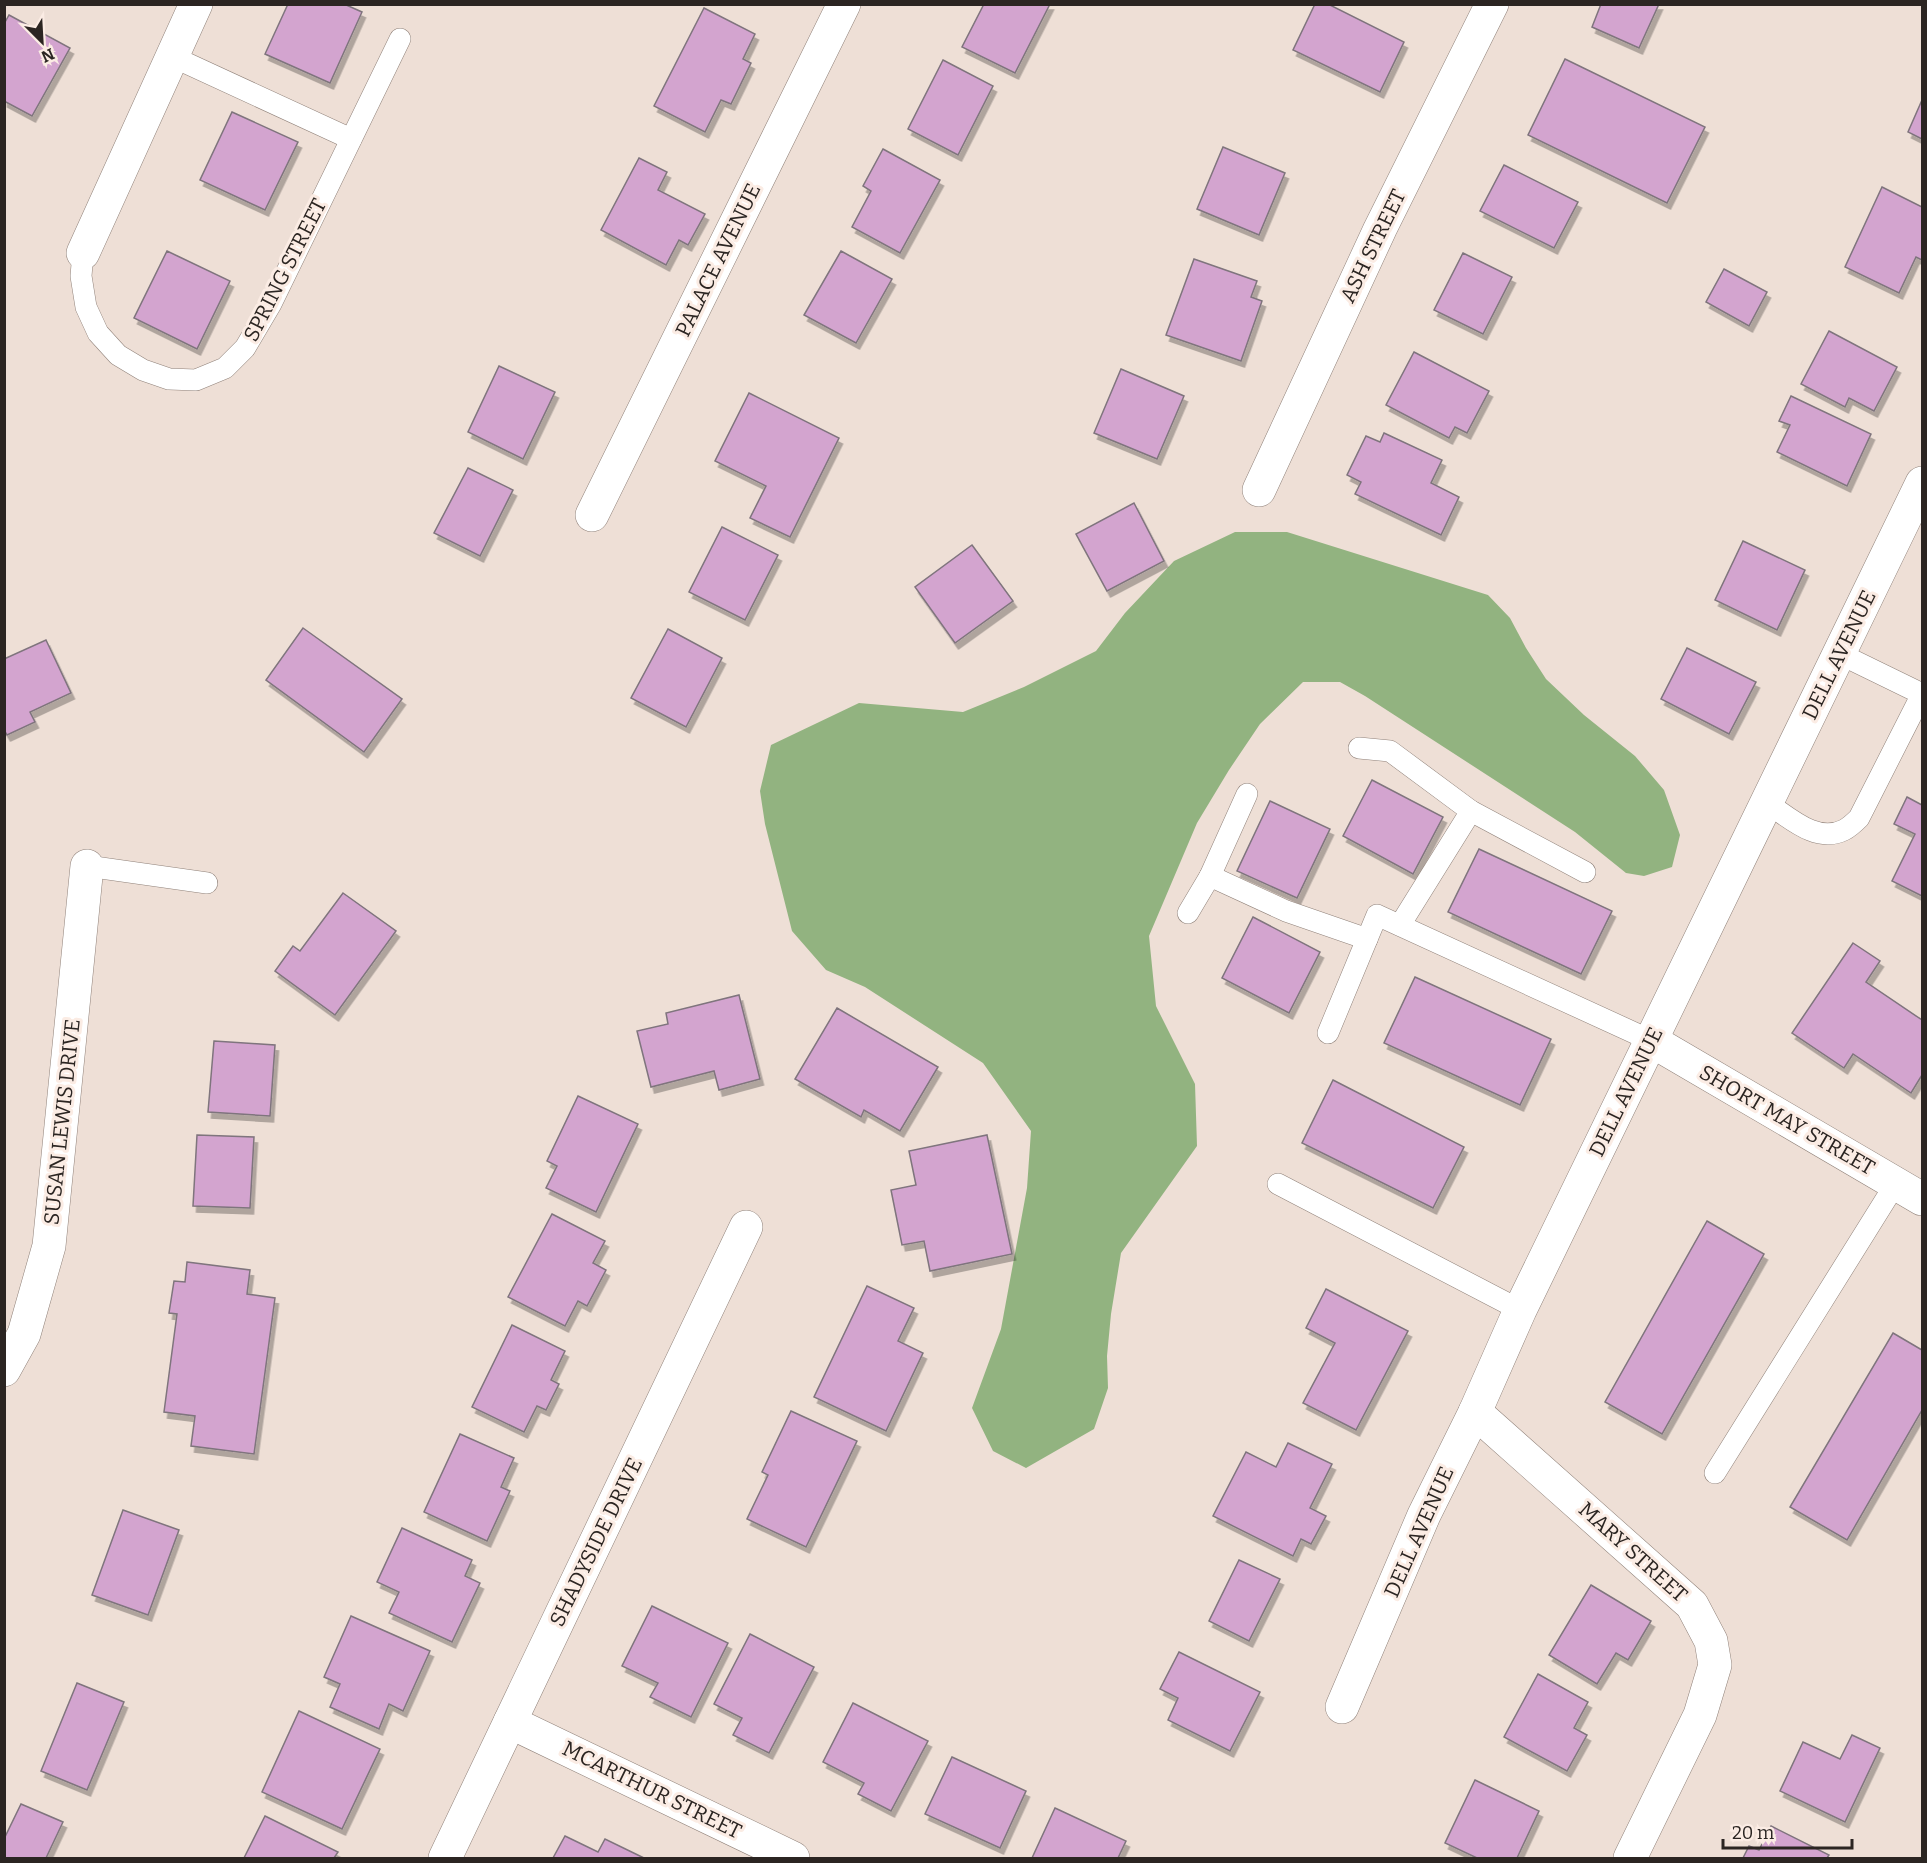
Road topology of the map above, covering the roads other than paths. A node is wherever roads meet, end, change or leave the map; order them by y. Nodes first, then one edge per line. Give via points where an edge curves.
1 (196, 4) edge
2 (844, 4) edge
3 (1492, 4) edge
4 (400, 39) dead end
5 (171, 56) junction
6 (351, 139) junction
7 (83, 253) joint
8 (1923, 483) edge
9 (1258, 490) dead end
10 (592, 515) dead end
11 (1840, 654) junction
12 (1359, 748) dead end
13 (1247, 794) dead end
14 (1767, 803) junction
15 (1472, 811) junction
16 (87, 866) joint
17 (1585, 872) dead end
18 (1210, 876) junction
19 (207, 883) dead end
20 (1188, 914) dead end
21 (1400, 924) junction
22 (1367, 939) junction
23 (1328, 1033) dead end
24 (1652, 1041) junction
25 (1278, 1184) dead end
26 (1910, 1191) edge
27 (747, 1227) dead end
28 (1520, 1310) junction
29 (4, 1370) edge
30 (1474, 1412) junction
31 (1715, 1473) dead end
32 (1342, 1707) dead end
33 (510, 1722) junction
34 (445, 1858) edge
35 (793, 1858) edge
36 (1630, 1858) edge

1 - 5 street, SPRING STREET
2 - 10 street, PALACE AVENUE
3 - 9 street, ASH STREET via 1380,229
4 - 6 lane, SPRING STREET
5 - 6 lane
5 - 7 street, SPRING STREET
6 - 7 lane, SPRING STREET via 271,304 244,348 225,368 196,380 169,379 118,355 98,333 86,306 81,276
8 - 11 street, DELL AVENUE
11 - 14 street, DELL AVENUE
11 - 14 lane via 1923,694 1859,818 1845,830 1815,833
12 - 15 lane via 1390,751
13 - 18 lane
14 - 24 street, DELL AVENUE
15 - 17 lane
15 - 21 lane
16 - 19 lane
16 - 29 street, SUSAN LEWIS DRIVE via 49,1246 24,1334
18 - 20 lane
18 - 22 lane via 1286,911
21 - 22 lane via 1377,915
21 - 24 lane
22 - 23 lane
24 - 26 street, SHORT MAY STREET
24 - 28 street, DELL AVENUE
25 - 28 lane
26 - 31 lane
27 - 33 street, SHADYSIDE DRIVE
28 - 30 street, DELL AVENUE
30 - 32 street, DELL AVENUE via 1424,1515
30 - 36 street, MARY STREET via 1692,1605 1711,1641 1715,1665 1700,1715
33 - 34 street, SHADYSIDE DRIVE
33 - 35 street, MCARTHUR STREET

